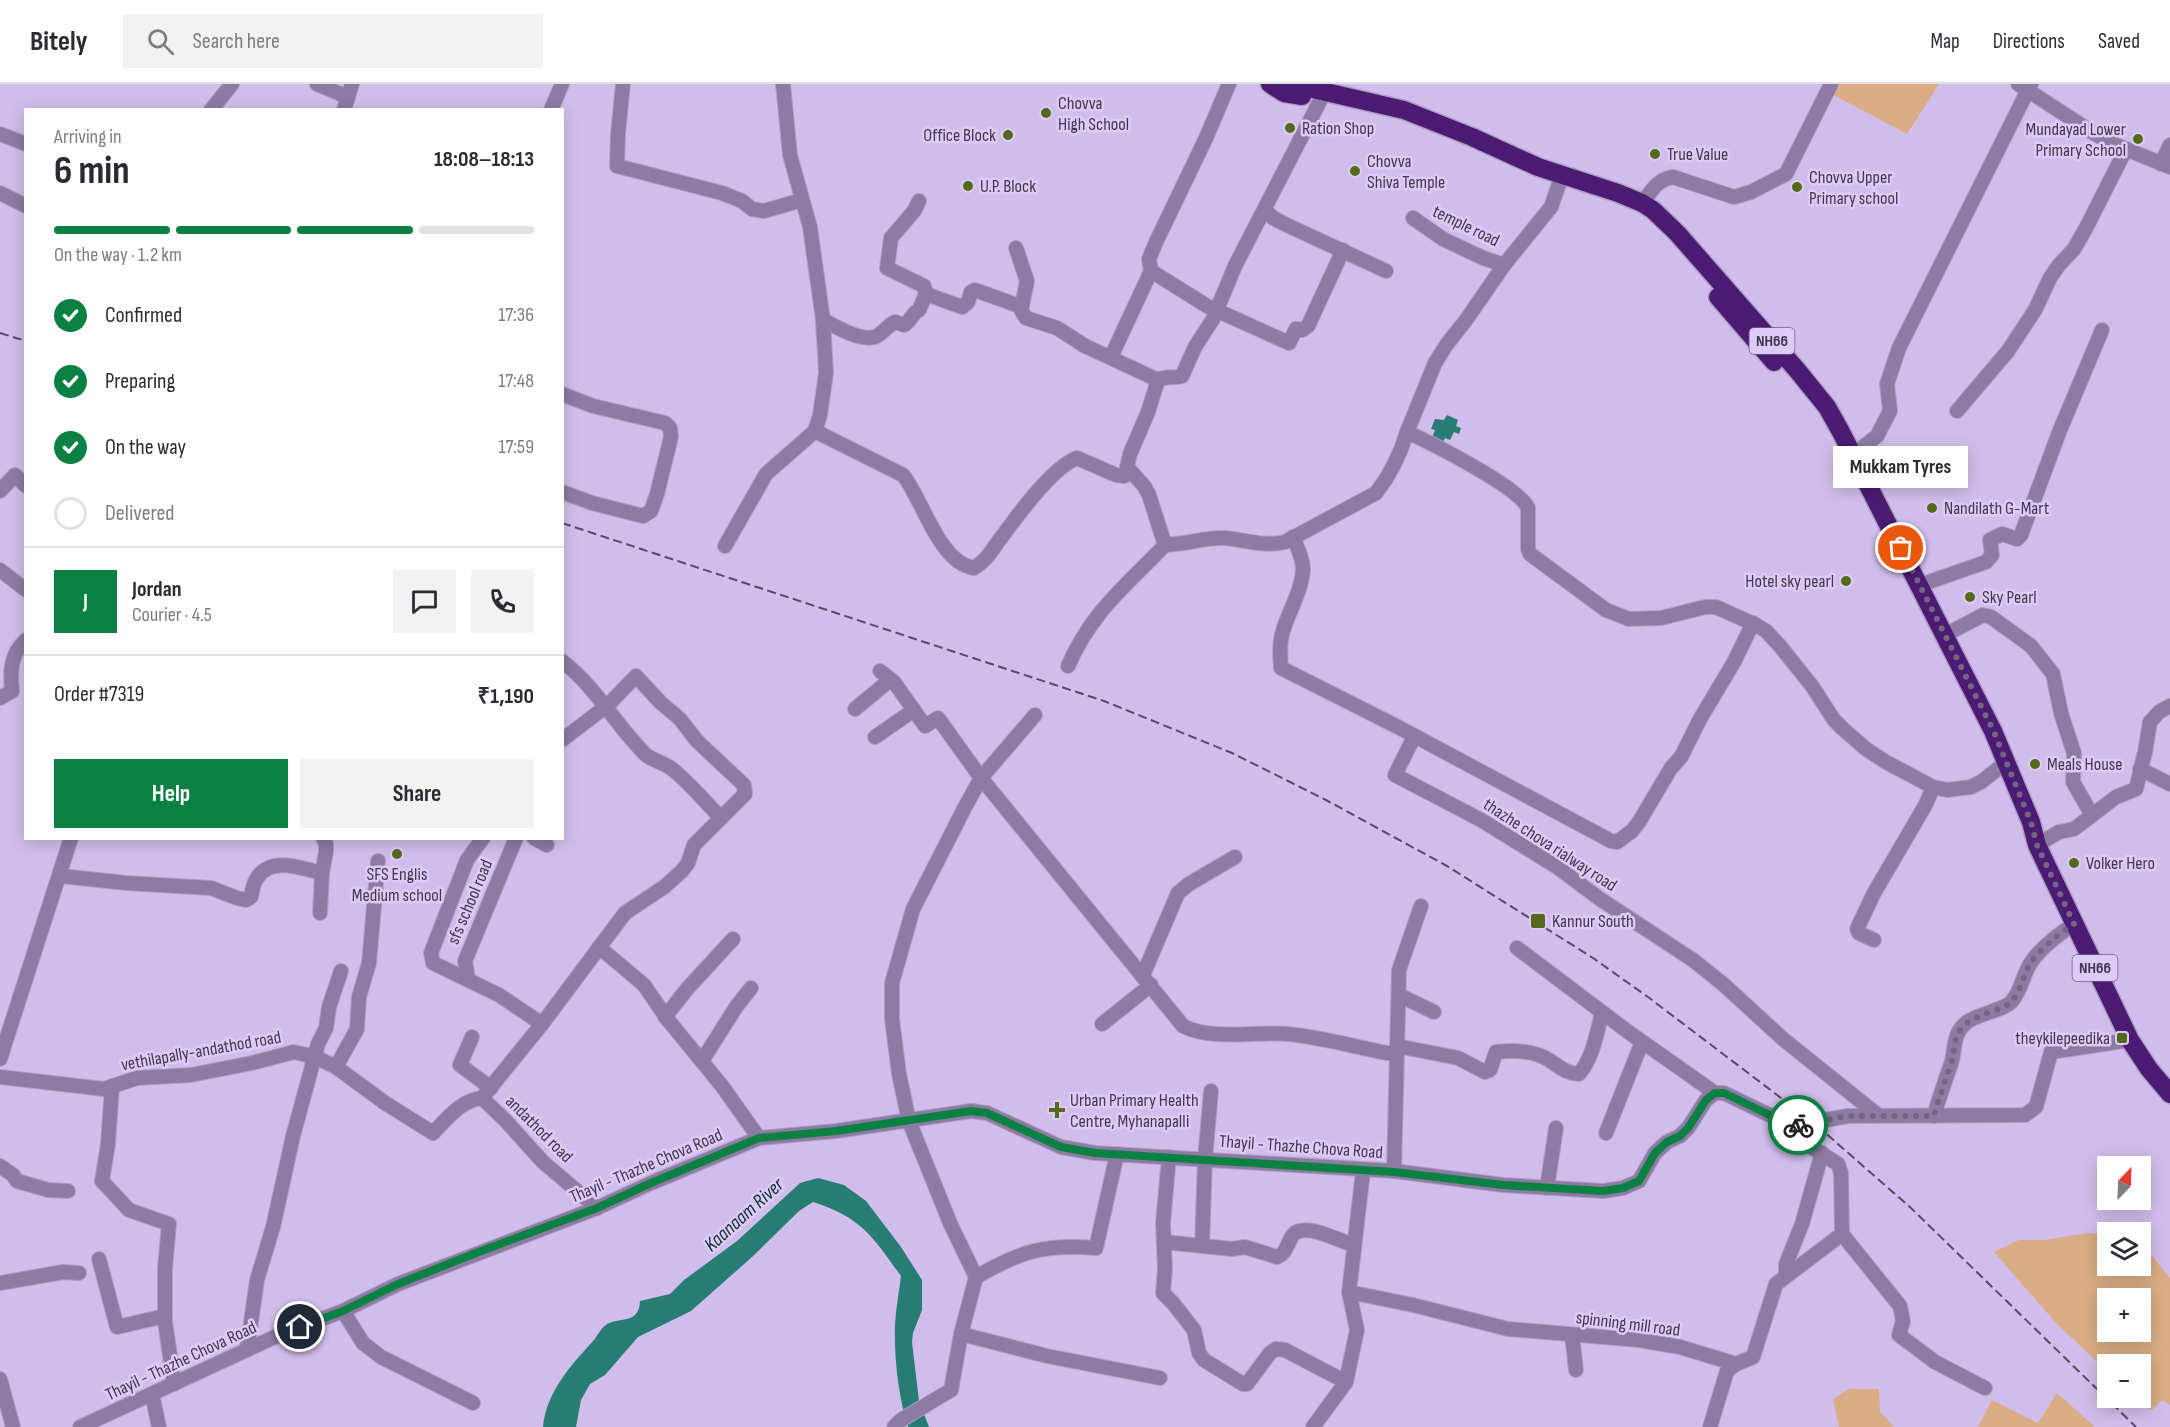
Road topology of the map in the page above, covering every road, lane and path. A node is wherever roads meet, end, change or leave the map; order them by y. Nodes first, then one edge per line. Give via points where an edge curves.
1 (232, 84) edge
2 (317, 84) edge
3 (562, 84) edge
4 (623, 84) edge
5 (783, 84) edge
6 (1229, 84) edge
7 (1270, 84) edge
8 (1291, 84) edge
9 (1831, 84) edge
10 (2026, 86) edge
11 (1323, 95) junction
12 (348, 97) edge
13 (213, 108) edge
14 (552, 108) edge
15 (0, 134) edge
16 (24, 143) edge
17 (2170, 145) edge
18 (2126, 149) junction
19 (2165, 165) edge
20 (1560, 180) junction
21 (0, 193) edge
22 (802, 200) junction
23 (919, 201) dead end
24 (1642, 203) junction
25 (24, 205) edge
26 (1265, 210) junction
27 (1413, 218) dead end
28 (1016, 248) dead end
29 (1343, 250) junction
30 (1504, 265) junction
31 (1151, 271) junction
32 (1386, 271) dead end
33 (926, 294) junction
34 (1022, 307) junction
35 (1216, 309) junction
36 (823, 320) junction
37 (2102, 330) dead end
38 (1111, 357) junction
39 (1158, 380) junction
40 (564, 395) edge
41 (1957, 411) dead end
42 (815, 430) junction
43 (1407, 432) junction
44 (1853, 455) junction
45 (20, 472) edge
46 (1130, 472) junction
47 (0, 491) edge
48 (564, 493) edge
49 (1293, 537) junction
50 (1165, 545) junction
51 (725, 546) dead end
52 (0, 570) edge
53 (1920, 585) junction
54 (24, 588) edge
55 (1753, 623) junction
56 (1945, 635) junction
57 (24, 642) edge
58 (564, 663) edge
59 (1068, 666) dead end
60 (0, 698) edge
61 (2170, 706) edge
62 (606, 707) junction
63 (855, 709) dead end
64 (914, 710) junction
65 (1035, 715) dead end
66 (875, 737) dead end
67 (1414, 737) junction
68 (564, 738) edge
69 (2003, 766) junction
70 (2140, 769) junction
71 (981, 778) junction
72 (2170, 784) edge
73 (1933, 787) junction
74 (2092, 814) junction
75 (721, 819) junction
76 (70, 840) edge
77 (324, 840) edge
78 (481, 840) edge
79 (515, 840) edge
80 (538, 840) edge
81 (2035, 840) junction
82 (547, 845) dead end
83 (1235, 857) dead end
84 (378, 861) dead end
85 (322, 873) junction
86 (61, 876) junction
87 (1421, 906) dead end
88 (320, 913) dead end
89 (2074, 924) junction
90 (733, 939) dead end
91 (1874, 940) dead end
92 (599, 947) junction
93 (1517, 948) dead end
94 (341, 971) dead end
95 (468, 979) junction
96 (1147, 980) junction
97 (751, 988) dead end
98 (1399, 994) junction
99 (1434, 1012) dead end
100 (1602, 1013) junction
101 (665, 1017) junction
102 (542, 1024) junction
103 (1102, 1024) dead end
104 (472, 1036) dead end
105 (2130, 1040) junction
106 (1642, 1042) junction
107 (1397, 1050) junction
108 (315, 1057) junction
109 (0, 1059) edge
110 (702, 1061) junction
111 (336, 1067) junction
112 (0, 1077) edge
113 (112, 1086) junction
114 (1211, 1091) dead end
115 (487, 1093) junction
116 (1715, 1093) junction
117 (2170, 1094) edge
118 (1879, 1116) junction
119 (1934, 1116) junction
120 (909, 1121) junction
121 (1792, 1126) junction
122 (1556, 1128) dead end
123 (1606, 1133) dead end
124 (759, 1138) junction
125 (1822, 1153) junction
126 (1117, 1154) junction
127 (1169, 1157) junction
128 (1205, 1159) junction
129 (0, 1166) edge
130 (1363, 1171) junction
131 (1394, 1172) junction
132 (1547, 1188) junction
133 (68, 1191) dead end
134 (597, 1208) junction
135 (1842, 1234) junction
136 (1164, 1242) junction
137 (1353, 1245) junction
138 (1202, 1246) junction
139 (99, 1259) dead end
140 (1789, 1273) junction
141 (79, 1274) dead end
142 (976, 1277) junction
143 (0, 1283) edge
144 (1349, 1292) junction
145 (343, 1311) junction
146 (165, 1316) junction
147 (961, 1334) junction
148 (1572, 1335) junction
149 (247, 1350) junction
150 (1736, 1364) junction
151 (1576, 1370) dead end
152 (1160, 1378) dead end
153 (0, 1379) edge
154 (1346, 1382) junction
155 (174, 1384) junction
156 (1986, 1388) dead end
157 (152, 1394) junction
158 (472, 1403) dead end
159 (897, 1424) edge
160 (13, 1427) edge
161 (80, 1427) edge
162 (159, 1427) edge
163 (1313, 1427) edge
164 (1710, 1427) edge

1 - 13 street
2 - 12 street
3 - 14 street
4 - 22 street via 618,166 722,193 764,212
5 - 22 street via 790,155
6 - 31 street via 1156,242 1149,259
7 - 11 highway via 1284,93
8 - 11 highway, NH66
9 - 24 street via 1786,174 1734,197 1673,177 1663,179
10 - 18 street via 2095,134
10 - 44 street via 1899,348 1887,384 1890,411 1877,436
11 - 20 highway, NH66 via 1404,110 1472,137
11 - 26 street
15 - 16 street
17 - 19 street
18 - 19 street
18 - 41 street via 2086,228 2050,278 2035,310 2008,351
20 - 24 highway, NH66 via 1618,193
20 - 30 street via 1551,207
20 - 69 highway via 1626,206 1653,222 1822,416 1856,475 1877,527
21 - 25 street
22 - 36 street via 810,227
23 - 33 street via 891,238 886,268 921,283
24 - 44 highway, NH66 via 1677,233 1797,370 1827,407
26 - 29 street via 1272,218
26 - 35 street
27 - 30 street, temple road via 1453,244
28 - 34 street via 1027,281
29 - 32 street
29 - 35 street via 1308,326 1296,329 1288,343
30 - 43 street via 1435,363
31 - 35 street
31 - 38 street
33 - 34 street via 962,307 975,290
33 - 36 street via 907,324 895,322 877,336 850,333
34 - 38 street via 1026,318 1058,328
35 - 39 street via 1182,376
36 - 42 street via 826,373
37 - 53 street via 2021,535 2017,539 2002,534 1990,540 1992,555 1986,562
38 - 39 street
39 - 46 street via 1127,461
40 - 48 street via 593,406 665,423 671,437 651,512 643,516
42 - 46 street via 903,475 950,554 961,564 974,568 983,563 1067,461 1077,458 1116,475
42 - 51 street via 766,474
43 - 49 street via 1399,458 1376,493
43 - 55 street via 1507,486 1525,502 1530,554 1606,610 1639,620 1716,607
44 - 53 highway, NH66
45 - 47 street
46 - 50 street via 1149,495
49 - 50 street via 1275,544 1224,538
49 - 67 street via 1303,569 1296,600 1282,632 1281,668
50 - 59 street via 1088,627
52 - 54 street
53 - 56 highway, NH66
55 - 67 street via 1681,757 1639,822 1617,842
55 - 73 street via 1780,646 1834,720 1854,739 1886,762
56 - 69 highway, NH66 via 1993,730
56 - 74 street via 1983,615 2031,646 2053,674 2074,753 2073,782
57 - 60 street via 11,664 12,692
58 - 62 street
61 - 70 street via 2150,722
62 - 68 street
62 - 75 street via 647,756 672,769
62 - 75 street via 636,676 744,785 745,794
63 - 64 street via 885,676
64 - 66 street
64 - 71 street via 925,726 938,718
65 - 71 street
67 - 118 street, thazhe chova rialway road via 1395,775 1557,867 1693,960
69 - 73 street via 1971,787
69 - 81 highway, NH66 via 2031,822
70 - 72 street
70 - 74 street via 2136,789
71 - 96 street
71 - 120 street via 913,909 892,983 892,1019
73 - 91 street via 1857,929
74 - 81 street via 2074,829
75 - 92 street via 694,845 682,871 625,913
76 - 86 street
77 - 85 street
78 - 95 street via 466,860 431,953 433,963
79 - 95 street, sfs school road via 465,961
80 - 82 street
81 - 89 highway, NH66
83 - 96 street via 1178,893
84 - 111 street via 369,963 359,997 357,1029
85 - 86 street via 279,864 257,878 246,900 211,888
85 - 88 street
86 - 109 street
87 - 98 street via 1399,970
89 - 105 highway, NH66
89 - 119 street via 2030,964 2012,1003 1985,1012 1957,1033
90 - 101 street
92 - 101 street via 644,985
92 - 102 street
93 - 100 street
94 - 108 street
95 - 102 street
96 - 103 street
96 - 107 street via 1190,1030 1288,1034
97 - 110 street
98 - 99 street
98 - 107 street
100 - 106 street
100 - 107 street via 1579,1074 1570,1074 1551,1060 1528,1052 1496,1052 1490,1070 1485,1072 1458,1058 1425,1050
101 - 110 street
102 - 115 street
104 - 115 street, andathod road via 460,1065
105 - 117 highway, NH66
105 - 119 street via 2051,1052 2036,1107 2025,1115
106 - 116 street
106 - 123 street
107 - 131 street
108 - 111 street, vethilapally-andathod road
108 - 113 street, vethilapally-andathod road via 294,1052 191,1075 136,1078
108 - 149 street via 257,1280
110 - 124 street
111 - 115 street via 385,1104 433,1133 464,1104
112 - 113 street, vethilapally-andathod road via 104,1089
113 - 146 street via 102,1181 129,1210 168,1224
114 - 128 street
115 - 134 street, andathod road via 505,1120 543,1162
116 - 121 street via 1724,1093
116 - 132 street, Thayil - Thazhe Chova Road via 1680,1136 1655,1153 1639,1181 1603,1191
118 - 119 street
118 - 121 street via 1848,1116
120 - 124 street, Thayil - Thazhe Chova Road
120 - 126 street, Thayil - Thazhe Chova Road via 971,1111 987,1113 1061,1147
120 - 142 street
121 - 125 street via 1790,1132
122 - 132 street
124 - 134 street, Thayil - Thazhe Chova Road
125 - 135 street via 1838,1164
125 - 140 street via 1786,1264 1786,1274
126 - 127 street, Thayil - Thazhe Chova Road
126 - 142 street via 1096,1248 1071,1246 1029,1251
127 - 128 street, Thayil - Thazhe Chova Road
127 - 136 street
128 - 130 street, Thayil - Thazhe Chova Road
128 - 138 street
129 - 133 street via 17,1181
130 - 131 street, Thayil - Thazhe Chova Road
130 - 137 street
131 - 132 street, Thayil - Thazhe Chova Road
134 - 145 street, Thayil - Thazhe Chova Road via 398,1284
135 - 140 street
135 - 156 street via 1900,1306 1903,1321 1899,1335 1935,1362
136 - 138 street
136 - 154 street via 1163,1293 1194,1330 1204,1359 1247,1384 1270,1353 1285,1350
137 - 138 street via 1305,1228 1296,1231 1277,1257 1245,1246 1232,1250
137 - 144 street
139 - 146 street via 117,1327
140 - 150 street via 1776,1284 1753,1357
141 - 143 street via 63,1272
142 - 147 street
144 - 148 street, spinning mill road via 1508,1329
144 - 154 street via 1358,1330
145 - 149 street, Thayil - Thazhe Chova Road
145 - 158 street via 363,1342 381,1357
146 - 155 street
147 - 152 street
147 - 159 street via 951,1390
148 - 150 street, spinning mill road via 1680,1347
148 - 151 street
149 - 155 street, Thayil - Thazhe Chova Road
150 - 164 street via 1727,1371
153 - 160 street
154 - 163 street
155 - 157 street, Thayil - Thazhe Chova Road
157 - 161 street, Thayil - Thazhe Chova Road
157 - 162 street

